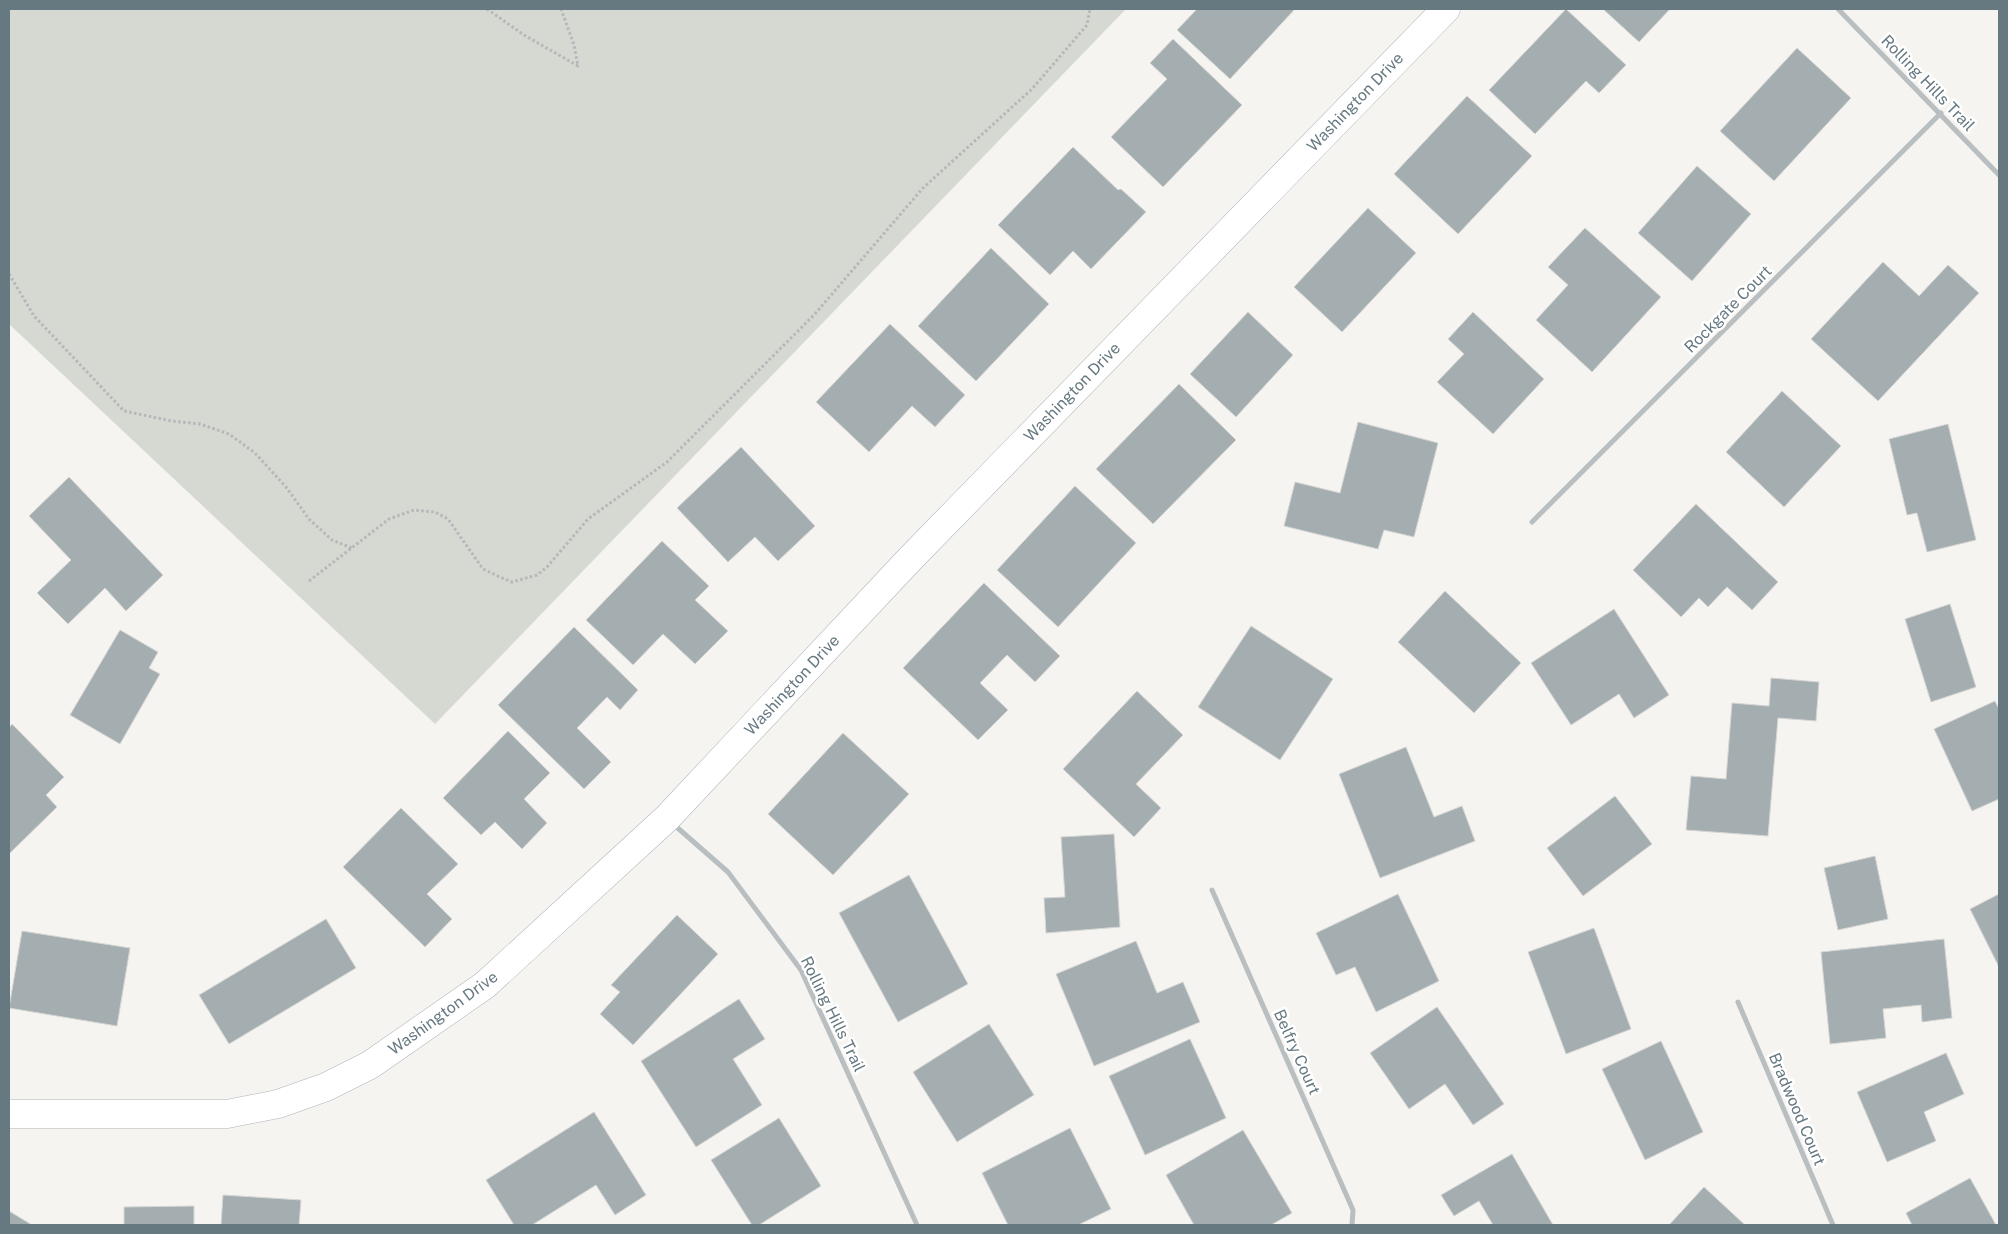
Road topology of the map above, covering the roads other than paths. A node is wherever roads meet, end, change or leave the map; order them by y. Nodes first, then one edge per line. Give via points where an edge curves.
1 (1446, 9) edge
2 (1838, 9) edge
3 (1940, 113) junction
4 (1999, 175) edge
5 (1532, 522) dead end
6 (667, 818) junction
7 (1212, 890) dead end
8 (1738, 1002) dead end
9 (9, 1114) edge
10 (917, 1225) edge
11 (1352, 1225) edge
12 (1833, 1225) edge

1 - 6 street, Washington Drive via 909,560
2 - 3 street, Rolling Hills Trail
3 - 4 street, Rolling Hills Trail
3 - 5 street, Rockgate Court
6 - 9 street, Washington Drive via 485,985 370,1065 326,1087 278,1104 227,1114
6 - 10 street, Rolling Hills Trail via 728,872 801,970
7 - 11 street, Belfry Court via 1353,1210
8 - 12 street, Bradwood Court

